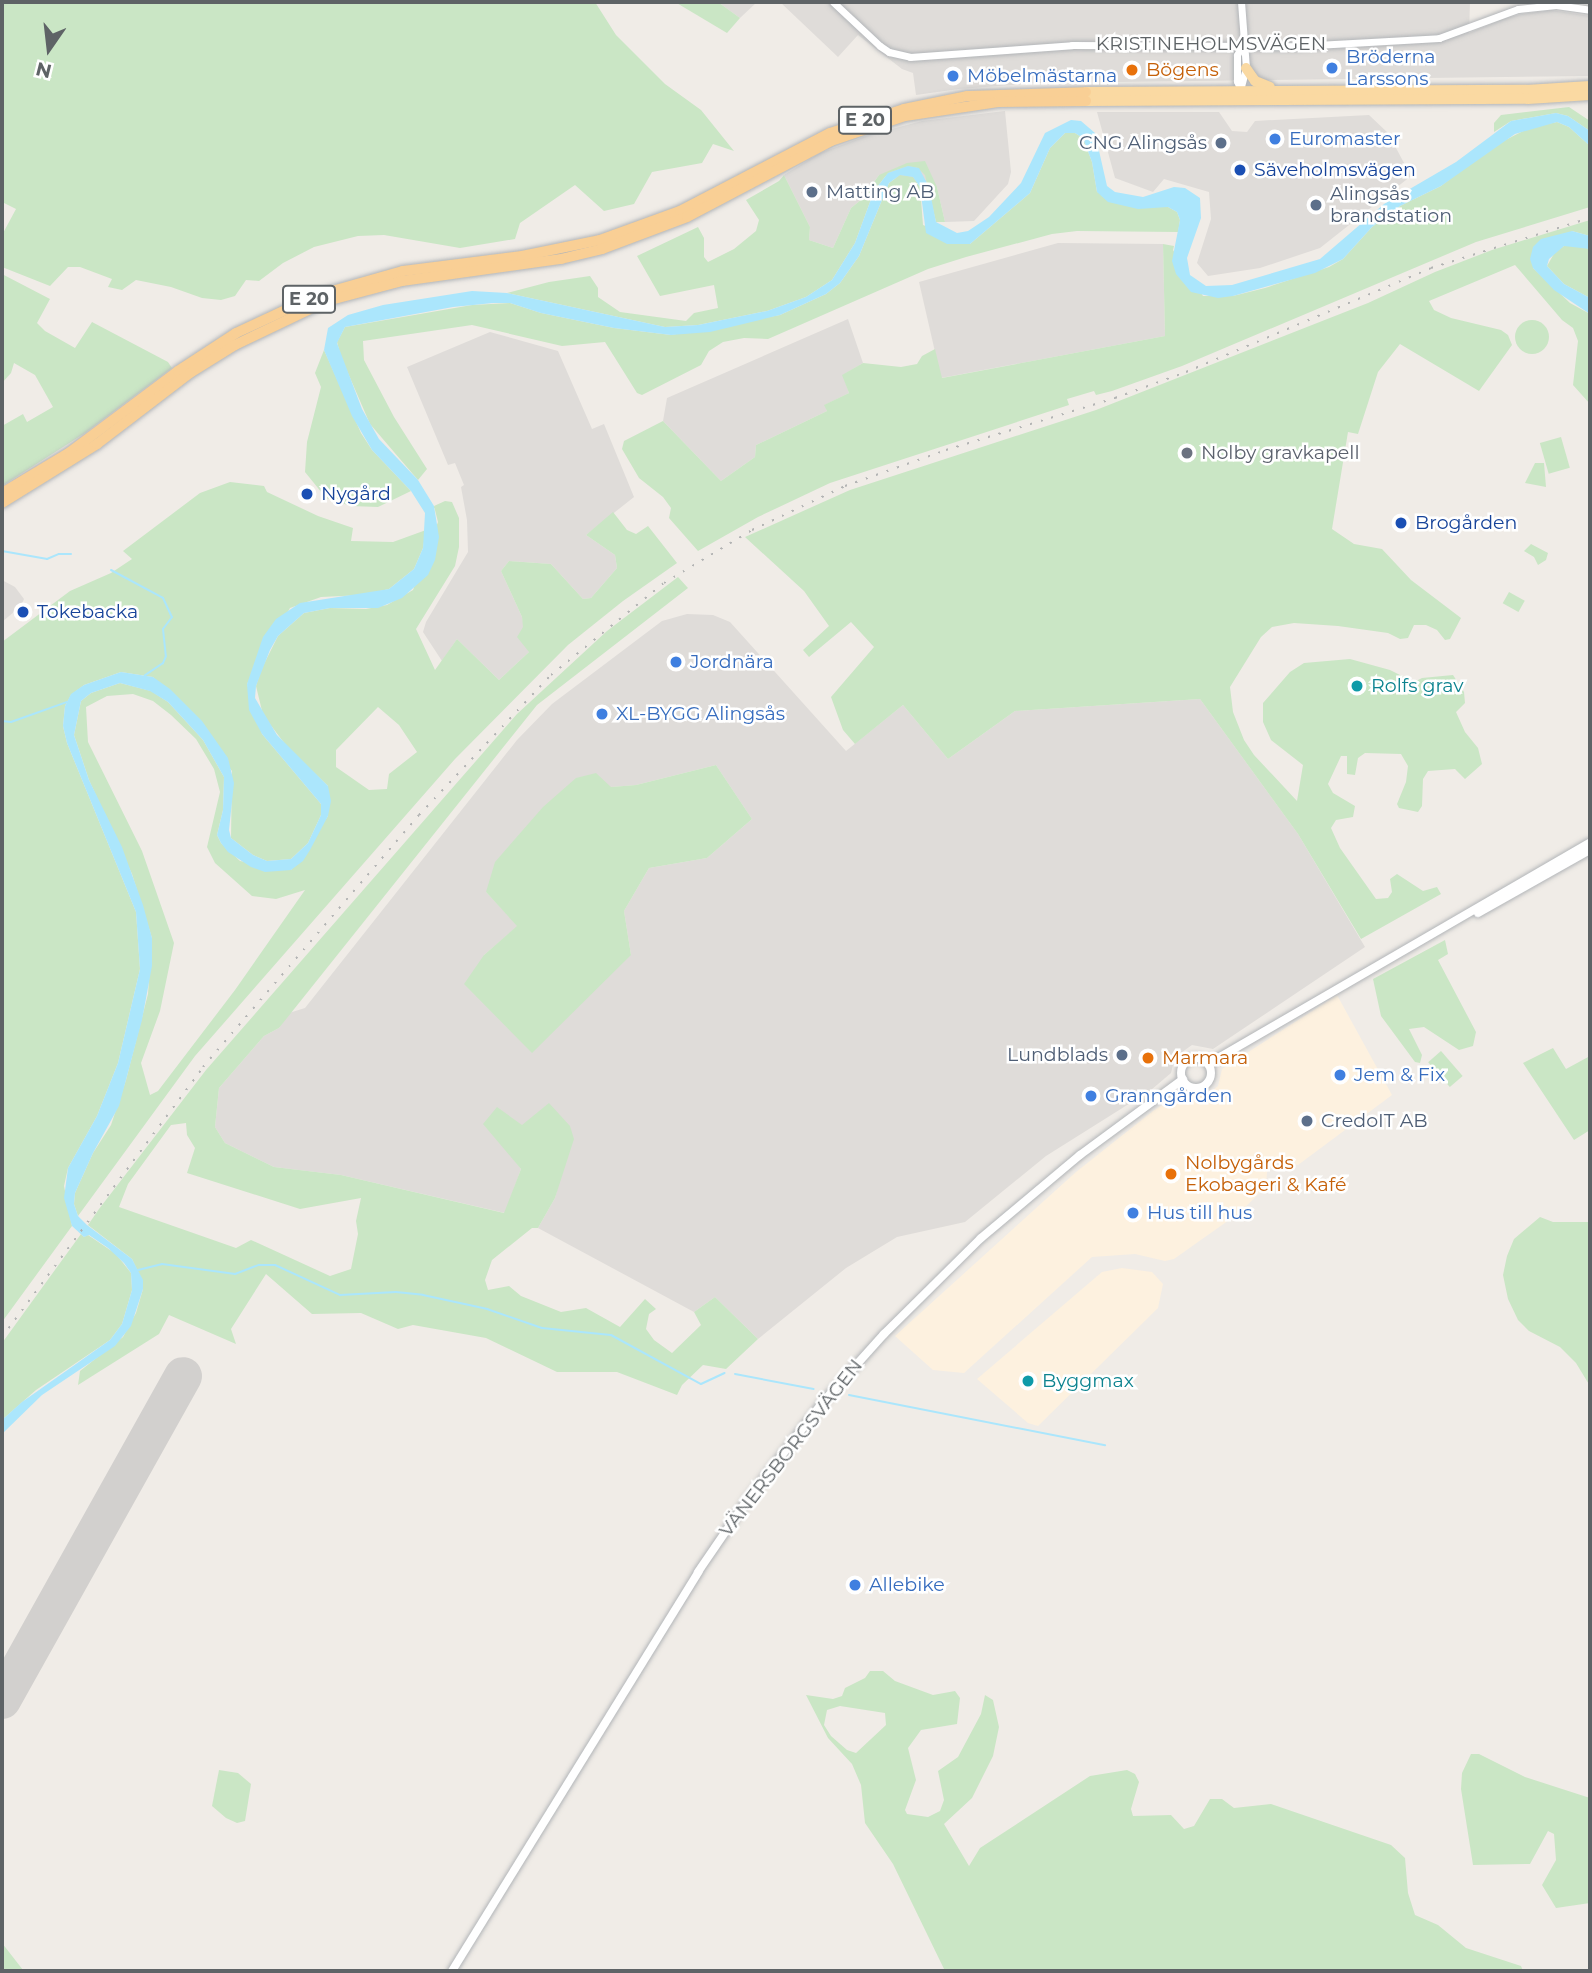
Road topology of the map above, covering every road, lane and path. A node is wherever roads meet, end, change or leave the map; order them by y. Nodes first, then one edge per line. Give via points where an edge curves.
1 (833, 2) edge
2 (1241, 2) edge
3 (1590, 10) edge
4 (1242, 45) junction
5 (1246, 68) junction
6 (1590, 86) edge
7 (1240, 90) junction
8 (1277, 90) junction
9 (1590, 95) edge
10 (1086, 96) junction
11 (1241, 102) junction
12 (2, 493) edge
13 (2, 503) edge
14 (1590, 843) edge
15 (1590, 850) edge
16 (1374, 968) junction
17 (1208, 1065) junction
18 (1183, 1079) junction
19 (452, 1971) edge

1 - 4 street, KRISTINEHOLMSVÄGEN via 880,46 910,57 1072,45
2 - 4 street
3 - 4 street, KRISTINEHOLMSVÄGEN via 1556,5 1518,9 1439,38
4 - 5 street
4 - 7 street via 1237,55
5 - 7 street
5 - 8 highway via 1255,81
6 - 8 highway, E 20
7 - 8 highway, E 20
7 - 10 highway, E 20
7 - 11 street
9 - 11 highway, E 20
10 - 11 highway, E 20
10 - 12 highway, E 20 via 979,94 904,108 830,134 680,211 600,240 534,254 403,271 318,295 236,333 70,452
10 - 13 highway, E 20 via 998,102 905,116 831,141 687,217 602,249 402,281 327,301 234,345 97,444
14 - 16 main road, VÄNERSBORGSVÄGEN
15 - 16 main road, VÄNERSBORGSVÄGEN
16 - 17 main road, VÄNERSBORGSVÄGEN
17 - 18 main road, VÄNERSBORGSVÄGEN via 1200,1058 1189,1059 1182,1067
17 - 18 main road, VÄNERSBORGSVÄGEN via 1210,1077 1202,1086 1193,1087
18 - 19 main road, VÄNERSBORGSVÄGEN via 1080,1155 981,1238 823,1402 698,1572

